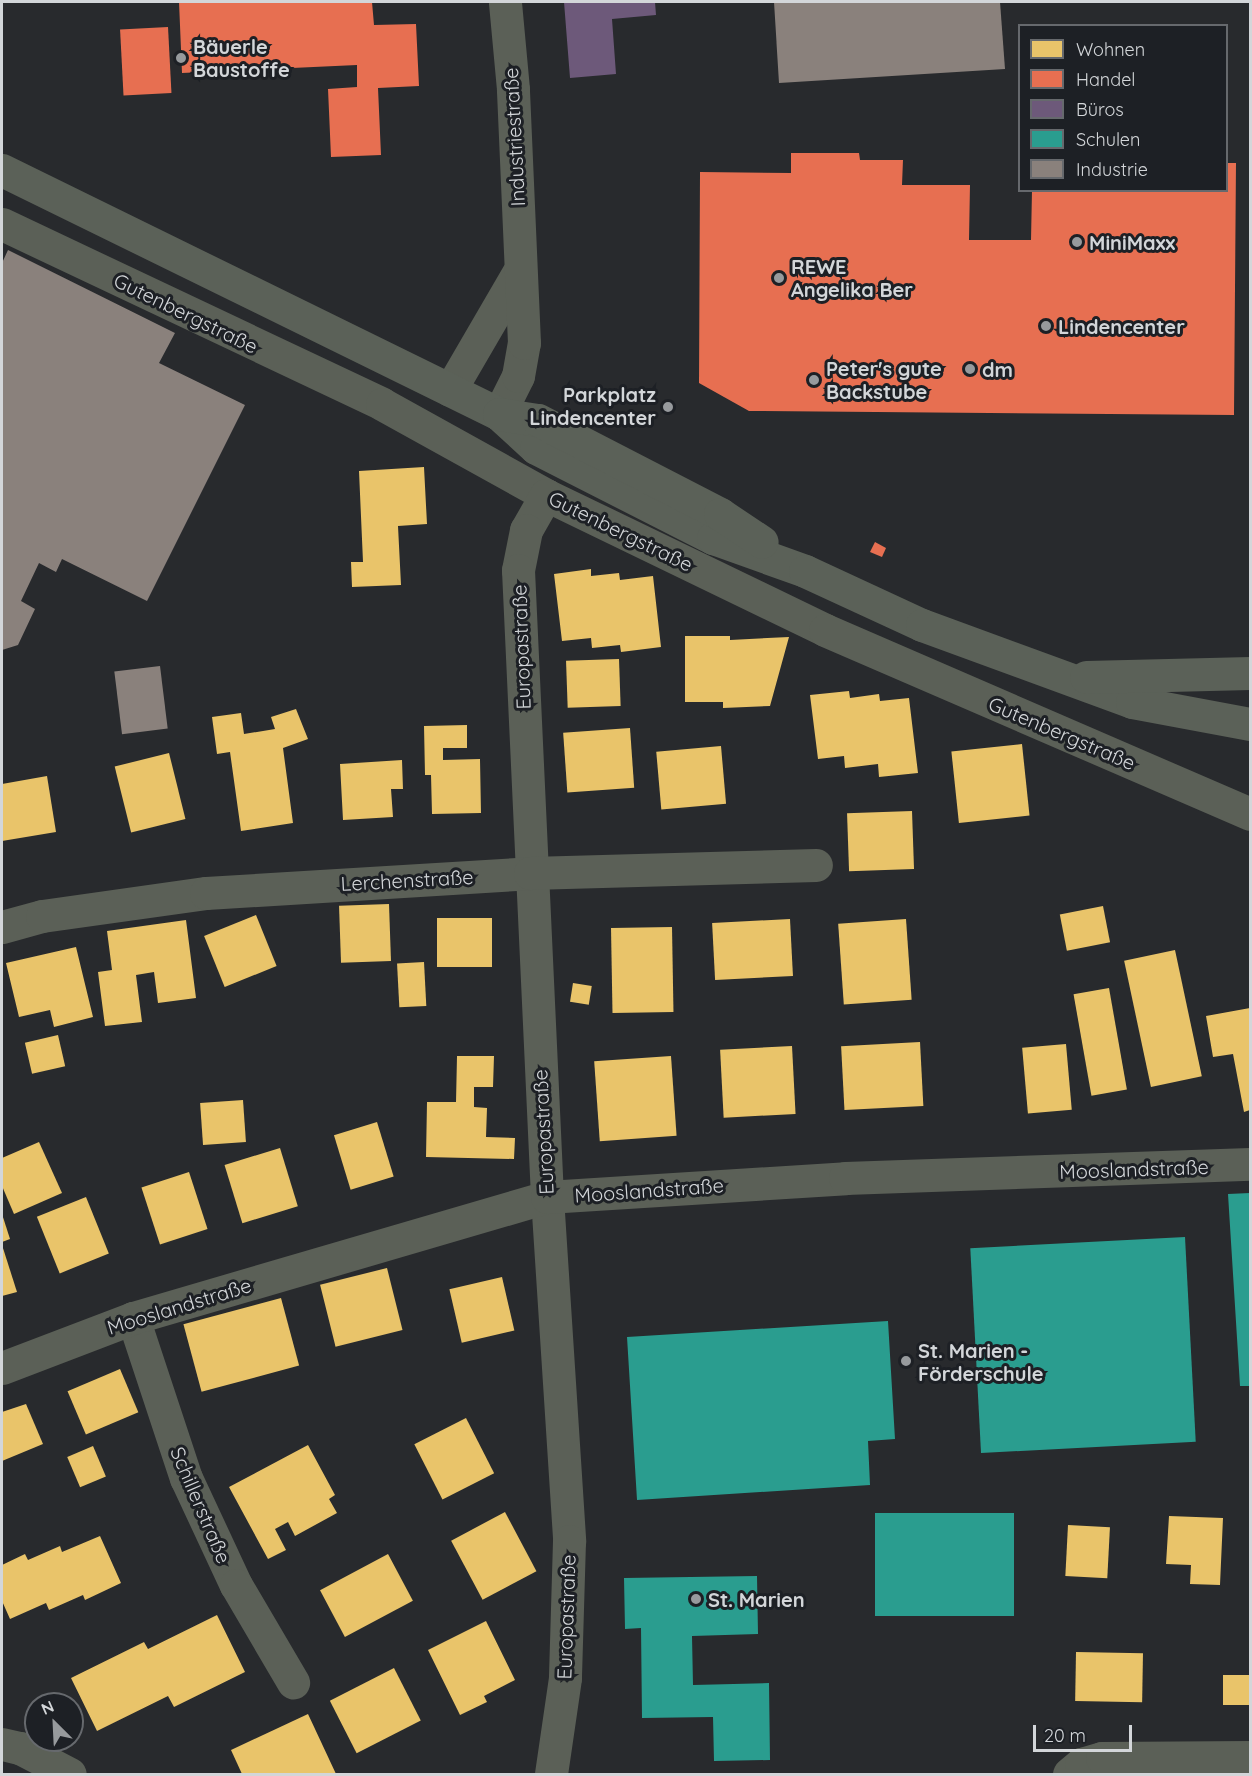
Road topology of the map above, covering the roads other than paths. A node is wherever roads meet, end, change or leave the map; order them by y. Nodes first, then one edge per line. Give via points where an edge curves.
1 (505, 2) edge
2 (2, 171) edge
3 (2, 224) edge
4 (518, 273) junction
5 (450, 390) junction
6 (499, 414) junction
7 (546, 495) junction
8 (1251, 673) edge
9 (1072, 678) junction
10 (1251, 724) edge
11 (1251, 814) edge
12 (816, 865) dead end
13 (530, 873) junction
14 (2, 927) edge
15 (1251, 1164) edge
16 (547, 1197) junction
17 (133, 1318) junction
18 (2, 1368) edge
19 (292, 1682) dead end
20 (2, 1744) edge
21 (1251, 1757) edge
22 (70, 1774) edge
23 (551, 1774) edge
24 (1069, 1774) edge

1 - 4 street, Industriestraße via 513,89
2 - 5 main road
3 - 7 street, Gutenbergstraße via 382,404
4 - 5 street
4 - 6 street, Industriestraße via 524,343 518,376
5 - 6 main road
6 - 9 main road via 538,420 720,514 805,571 922,625
7 - 11 street, Gutenbergstraße via 825,630
7 - 13 street, Europastraße via 526,530 518,570
8 - 9 main road
9 - 10 main road via 1132,702
12 - 13 street, Lerchenstraße
13 - 14 street, Lerchenstraße via 206,893 42,916
13 - 16 street, Europastraße
15 - 16 street, Mooslandstraße via 845,1178
16 - 17 street, Mooslandstraße
16 - 23 street, Europastraße via 569,1541 566,1678
17 - 18 street, Mooslandstraße
17 - 19 street, Schillerstraße via 186,1478 236,1585
20 - 22 street via 20,1748
21 - 24 street via 1101,1758 1081,1764

